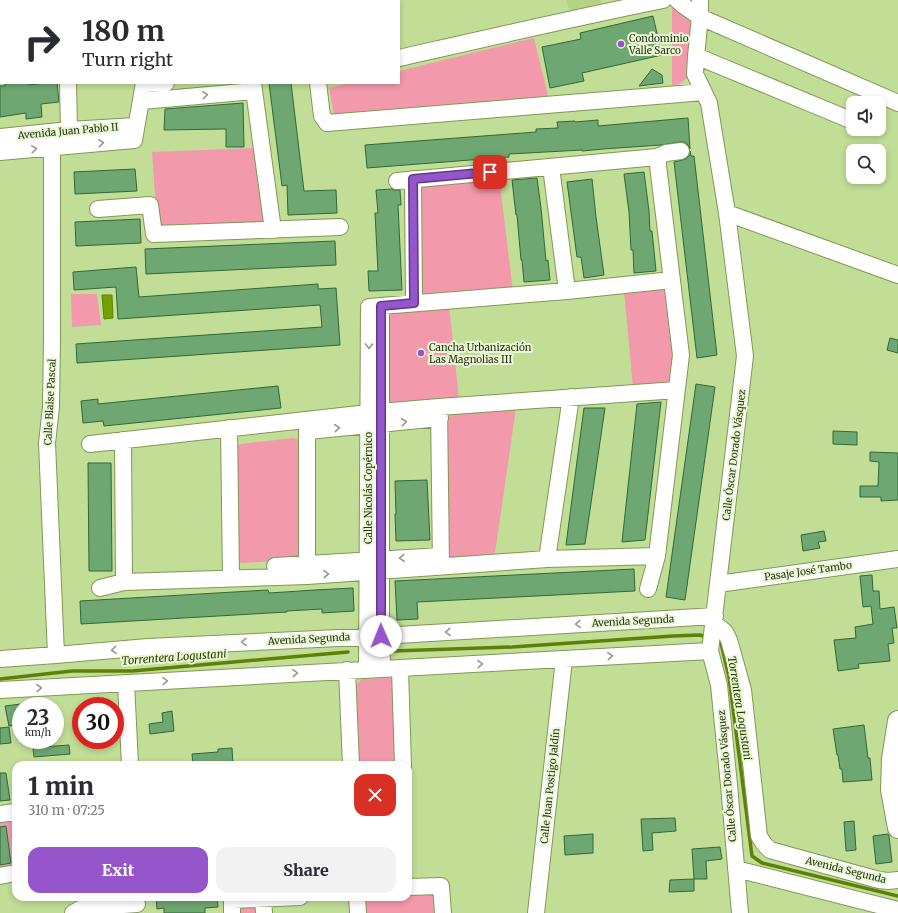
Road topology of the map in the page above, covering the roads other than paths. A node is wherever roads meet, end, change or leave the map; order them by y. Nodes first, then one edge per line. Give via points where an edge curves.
1 (662, 0) edge
2 (677, 0) edge
3 (700, 0) edge
4 (607, 6) edge
5 (700, 17) junction
6 (696, 56) junction
7 (400, 58) edge
8 (68, 84) edge
9 (144, 84) edge
10 (318, 84) edge
11 (254, 87) edge
12 (704, 92) junction
13 (872, 96) edge
14 (142, 101) junction
15 (886, 101) edge
16 (898, 103) edge
17 (846, 118) edge
18 (69, 130) junction
19 (135, 133) junction
20 (0, 137) edge
21 (60, 147) junction
22 (681, 151) dead end
23 (0, 152) edge
24 (657, 157) junction
25 (551, 167) junction
26 (413, 179) junction
27 (397, 181) dead end
28 (98, 209) dead end
29 (727, 213) junction
30 (340, 227) dead end
31 (273, 230) junction
32 (898, 275) edge
33 (672, 280) junction
34 (567, 291) junction
35 (414, 303) junction
36 (677, 390) junction
37 (571, 397) junction
38 (440, 413) junction
39 (375, 418) junction
40 (307, 425) junction
41 (229, 433) junction
42 (123, 440) junction
43 (90, 444) dead end
44 (657, 556) junction
45 (547, 559) junction
46 (898, 559) edge
47 (441, 561) junction
48 (374, 566) junction
49 (307, 570) junction
50 (231, 573) junction
51 (124, 582) junction
52 (718, 584) junction
53 (100, 588) dead end
54 (648, 589) dead end
55 (713, 633) junction
56 (374, 636) junction
57 (56, 655) junction
58 (0, 659) edge
59 (564, 659) junction
60 (400, 669) junction
61 (347, 670) junction
62 (374, 670) junction
63 (126, 683) junction
64 (0, 690) edge
65 (898, 721) edge
66 (895, 759) edge
67 (130, 761) edge
68 (351, 761) edge
69 (403, 761) edge
70 (12, 812) edge
71 (0, 814) edge
72 (898, 828) edge
73 (736, 869) junction
74 (12, 874) edge
75 (0, 876) edge
76 (898, 880) edge
77 (412, 887) edge
78 (232, 901) edge
79 (237, 901) edge
80 (284, 901) edge
81 (357, 901) edge
82 (137, 905) edge
83 (263, 906) edge
84 (898, 910) edge
85 (73, 913) edge
86 (232, 913) edge
87 (358, 913) edge
88 (443, 913) edge
89 (536, 913) edge
90 (740, 913) edge

1 - 4 street
2 - 5 street
3 - 5 street, Calle Óscar Dorado Vásquez
4 - 7 street
5 - 6 street, Calle Óscar Dorado Vásquez
5 - 13 street
6 - 12 street, Calle Óscar Dorado Vásquez via 695,74
6 - 17 street
8 - 18 street, Calle Blaise Pascal
9 - 14 street
10 - 12 street via 322,116 327,123
14 -> 11 street
11 - 31 street
12 - 29 street, Calle Óscar Dorado Vásquez via 709,103
14 - 19 street
15 - 16 street
18 - 19 street, Avenida Juan Pablo II
18 - 20 street, Avenida Juan Pablo II
18 - 21 street, Calle Blaise Pascal
21 -> 19 street, Avenida Juan Pablo II
23 -> 21 street, Avenida Juan Pablo II
21 - 57 street, Calle Blaise Pascal via 51,407 47,443
22 - 24 street
24 - 25 street
24 - 33 street
25 - 26 street
25 - 34 street
26 - 27 street
26 - 35 street
28 - 31 street via 150,206 154,234
29 - 32 street
29 - 52 street, Calle Óscar Dorado Vásquez via 745,356
30 - 31 street
33 - 34 street
33 - 36 street via 681,355
34 - 35 street
35 - 39 street, Calle Nicolás Copérnico via 375,306
36 - 37 street
36 - 44 street
37 - 38 street
37 - 45 street
38 - 39 street
38 - 47 street
39 - 40 street
39 - 48 street, Calle Nicolás Copérnico
40 - 41 street
40 - 49 street
41 - 42 street
41 - 50 street
42 - 43 street
42 - 51 street
44 - 45 street
44 - 54 street
45 - 47 street
46 - 52 street, Pasaje José Tambo
47 - 48 street
48 - 49 street
48 - 56 street, Calle Nicolás Copérnico
49 - 50 street
50 - 51 street
51 - 53 street
52 - 55 street, Calle Óscar Dorado Vásquez
55 -> 56 street, Avenida Segunda
59 -> 55 street
55 - 73 street, Calle Óscar Dorado Vásquez
55 - 76 street, Avenida Segunda via 725,632 743,690 759,836 764,844 770,850 879,880
56 -> 57 street, Avenida Segunda via 148,647
56 - 62 street, Calle Nicolás Copérnico
57 - 58 street, Avenida Segunda
60 -> 59 street
59 - 89 street, Calle Juan Postigo Jaldín
60 - 62 street
60 - 69 street
61 - 62 street
63 -> 61 street
61 - 68 street
64 -> 63 street
63 - 67 street
65 - 66 main road
66 - 72 main road via 891,790
70 - 71 street
73 - 84 street
73 - 90 street, Calle Óscar Dorado Vásquez
74 - 75 street
77 - 88 street via 441,886
78 - 86 street
79 - 83 street
80 - 83 street
81 - 87 street
82 - 85 street via 82,908

